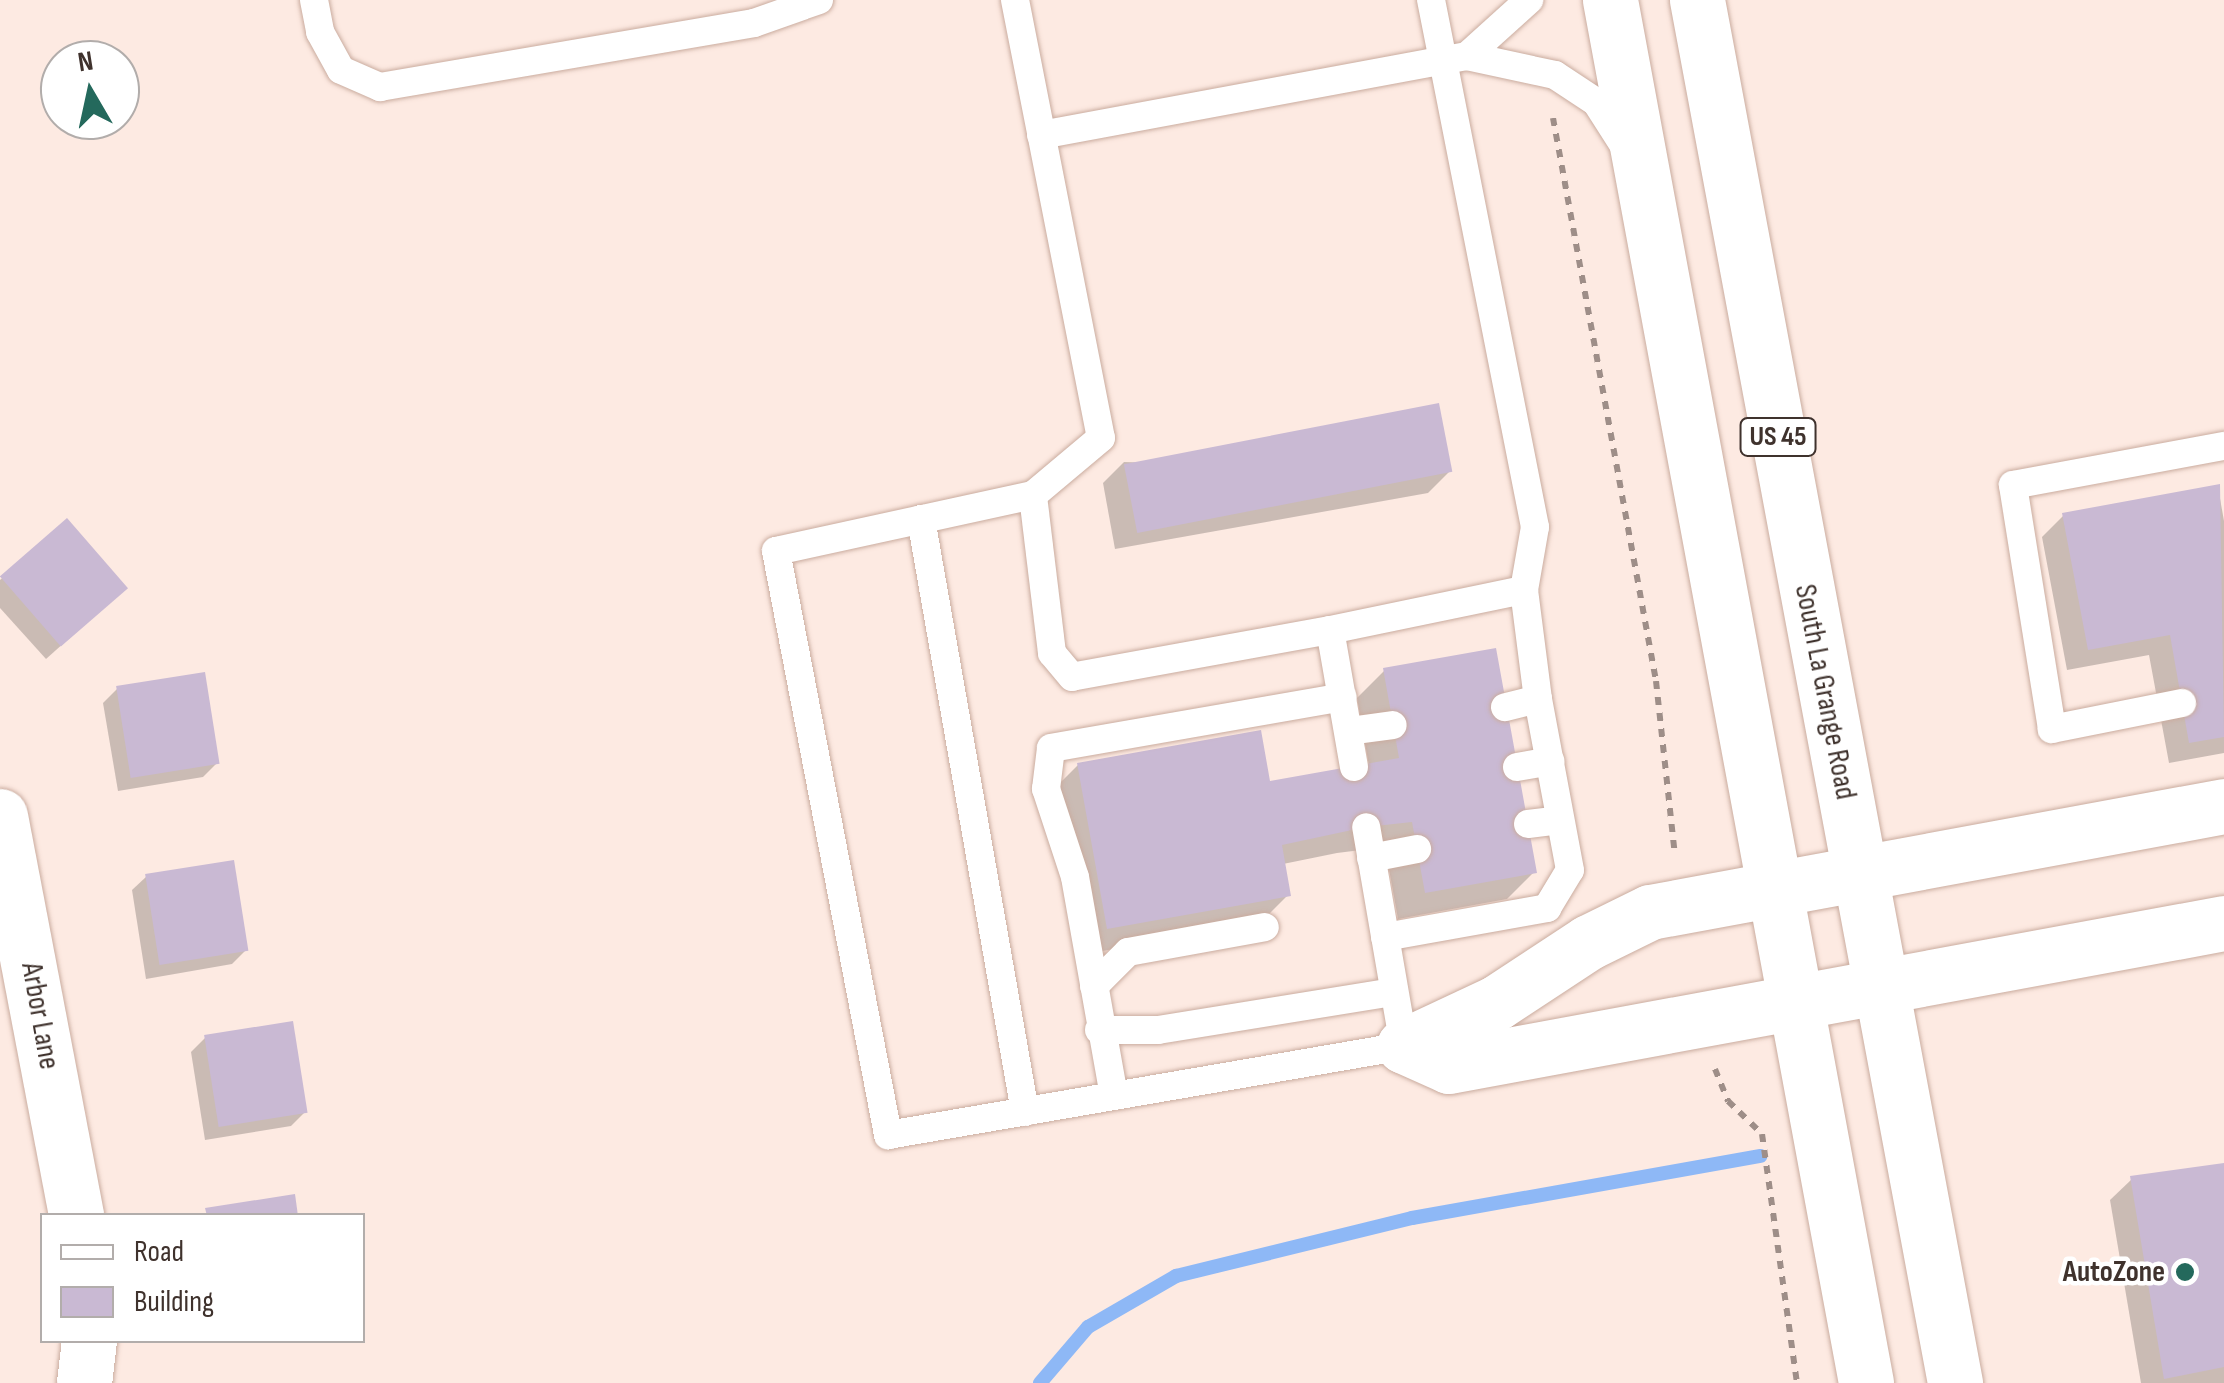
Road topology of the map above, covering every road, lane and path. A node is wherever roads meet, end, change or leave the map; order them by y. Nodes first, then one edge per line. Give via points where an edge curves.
1 (314, 0) edge
2 (819, 0) edge
3 (1015, 0) edge
4 (1431, 0) edge
5 (1529, 0) edge
6 (1610, 0) edge
7 (1697, 0) edge
8 (1454, 58) junction
9 (1544, 72) junction
10 (1041, 135) junction
11 (1642, 175) junction
12 (2224, 446) edge
13 (1033, 495) junction
14 (921, 519) junction
15 (1524, 590) junction
16 (1330, 630) junction
17 (1342, 697) junction
18 (1538, 699) junction
19 (2182, 703) dead end
20 (1505, 707) dead end
21 (1393, 724) dead end
22 (1349, 731) junction
23 (1550, 760) junction
24 (1518, 766) dead end
25 (1354, 767) dead end
26 (2224, 806) edge
27 (0, 816) edge
28 (1560, 820) junction
29 (1528, 824) dead end
30 (1366, 827) dead end
31 (1416, 849) dead end
32 (1371, 858) junction
33 (1859, 873) junction
34 (1774, 889) junction
35 (1684, 906) junction
36 (2224, 923) edge
37 (1265, 927) dead end
38 (1385, 937) junction
39 (1094, 986) junction
40 (1880, 986) junction
41 (1393, 992) junction
42 (1795, 1002) junction
43 (1705, 1019) junction
44 (1099, 1030) junction
45 (1404, 1046) junction
46 (1114, 1096) junction
47 (1024, 1112) junction
48 (75, 1213) edge
49 (90, 1343) edge
50 (84, 1383) edge
51 (1798, 1383) edge
52 (1866, 1383) edge
53 (1954, 1383) edge

1 - 2 lane via 320,32 341,70 380,87 754,23
3 - 10 lane
4 - 8 lane
5 - 8 lane
6 - 11 main road, US 45
7 - 33 main road, South La Grange Road / US 45
8 - 9 lane
8 - 10 lane
8 - 15 lane via 1535,527
9 - 11 lane via 1596,102
9 - 35 path via 1656,681
10 - 13 lane via 1101,438
11 - 34 main road, US 45
12 - 19 lane via 2013,485 2052,729
13 - 14 lane
13 - 16 lane via 1052,653 1072,677
14 - 47 lane
14 - 47 lane via 776,550 888,1135
15 - 16 lane
15 - 18 lane
16 - 17 lane
17 - 22 lane
17 - 39 lane via 1051,748 1046,789 1076,877
18 - 20 lane
18 - 23 lane
21 - 22 lane
22 - 25 lane
23 - 24 lane
23 - 28 lane
26 - 33 main road
27 - 48 main road, Arbor Lane
28 - 29 lane
28 - 38 lane via 1570,870 1548,908
30 - 32 lane
31 - 32 lane
32 - 38 lane
33 - 34 main road
33 - 40 main road, South La Grange Road / US 45
34 - 35 main road
34 - 42 main road, US 45
35 - 45 main road via 1650,912 1588,942 1496,1004
36 - 40 main road
37 - 39 lane via 1128,952
38 - 41 lane
39 - 44 lane
40 - 42 main road
40 - 53 main road, South La Grange Road / US 45
41 - 44 lane via 1158,1030
41 - 45 lane
42 - 43 main road
42 - 52 main road, US 45
43 - 45 main road via 1449,1066
43 - 51 path via 1728,1101 1762,1134
44 - 46 lane
45 - 46 lane
46 - 47 lane
49 - 50 main road

